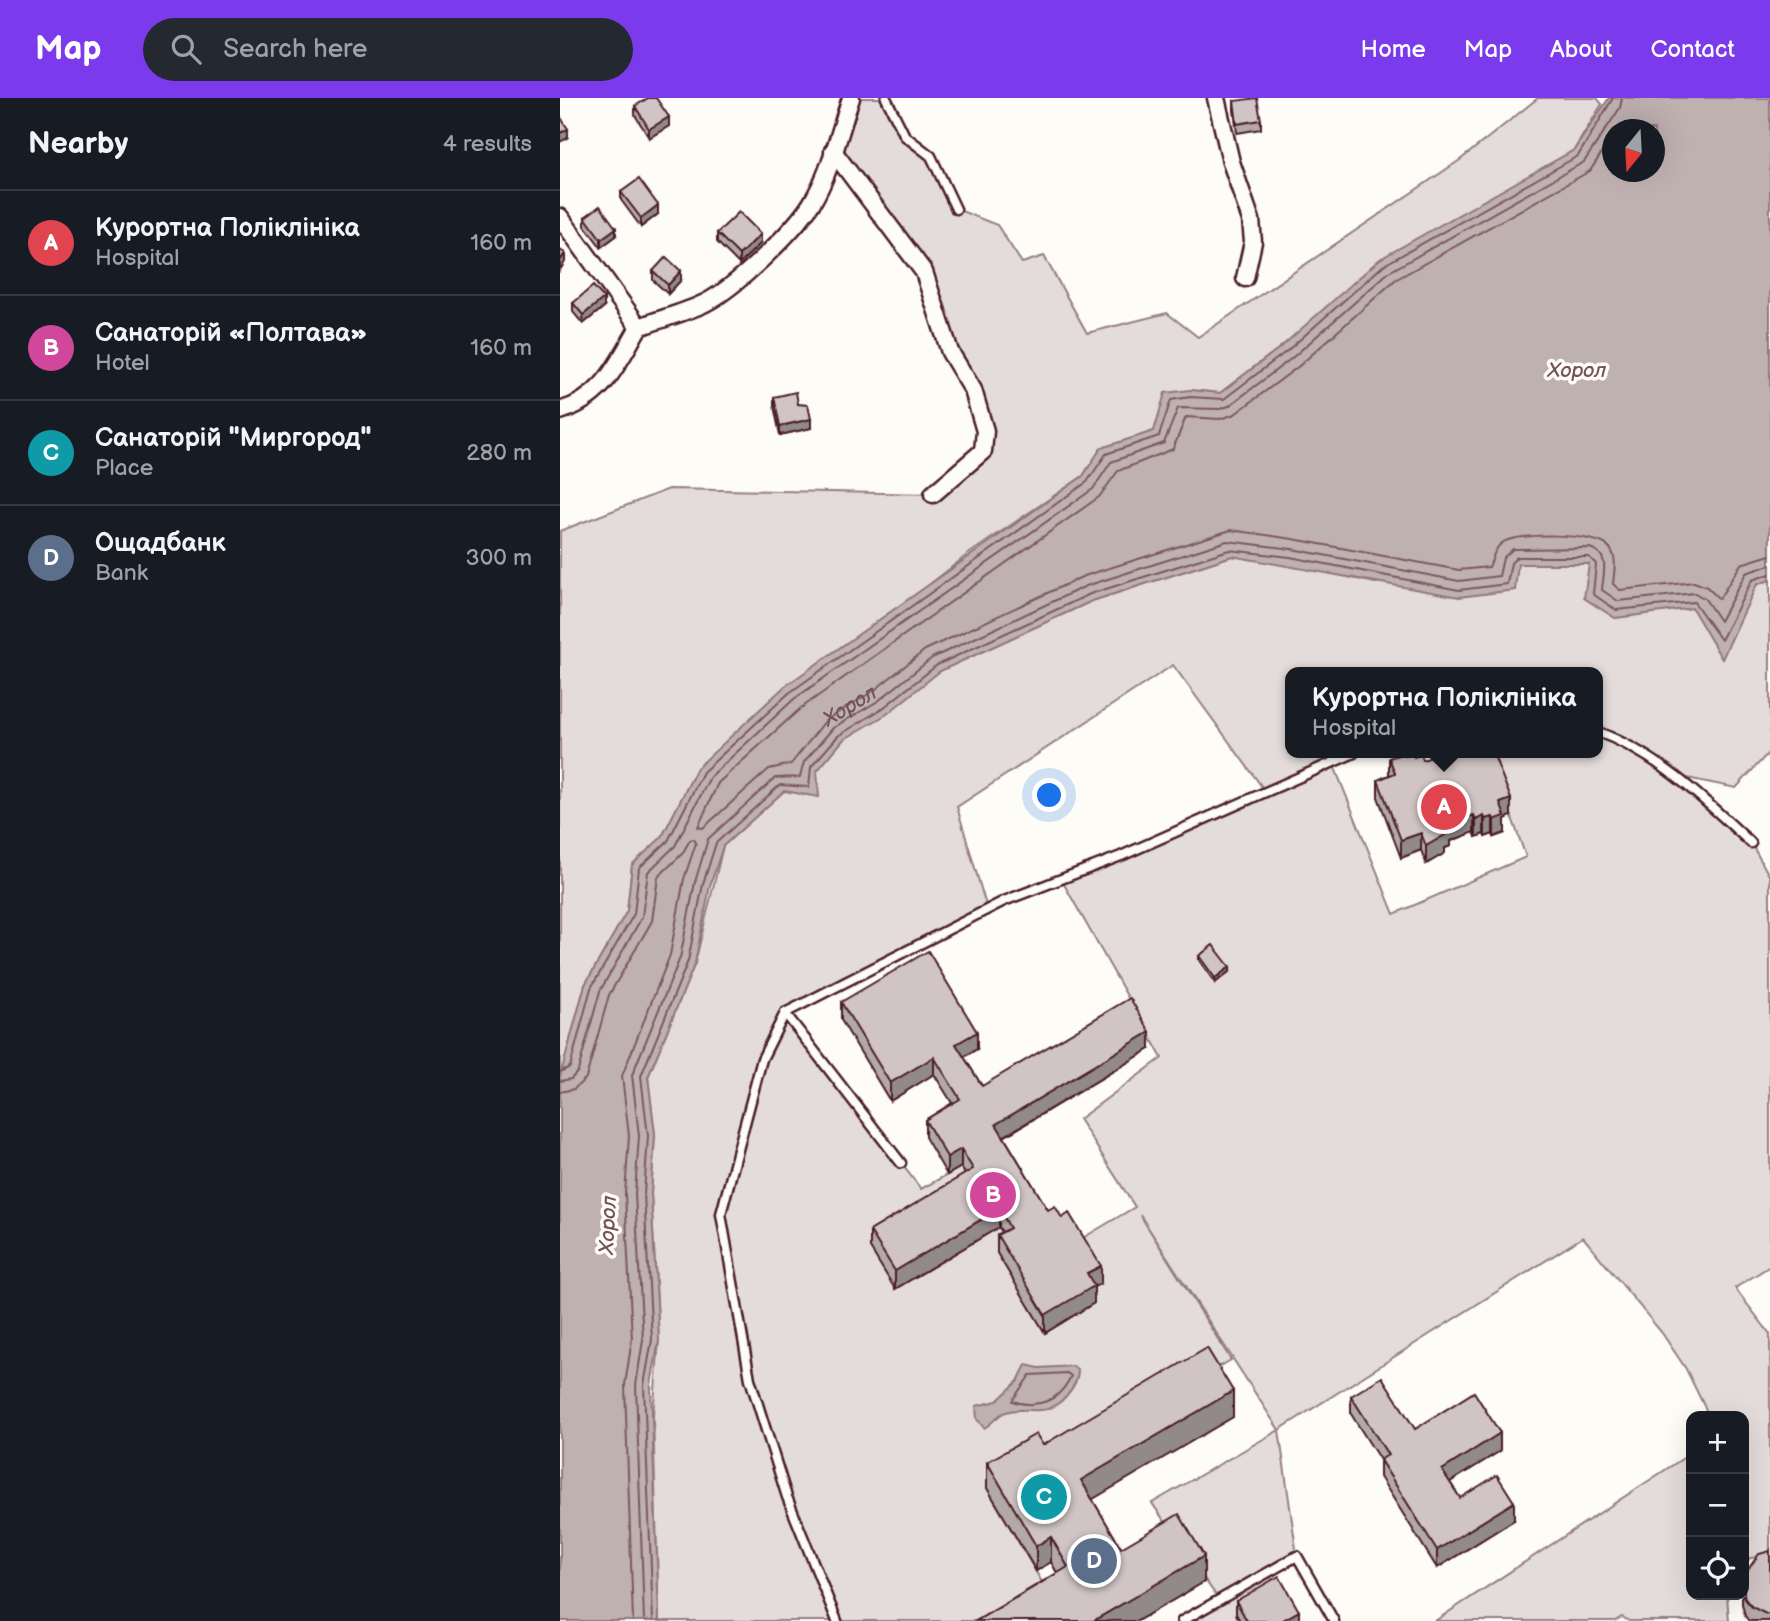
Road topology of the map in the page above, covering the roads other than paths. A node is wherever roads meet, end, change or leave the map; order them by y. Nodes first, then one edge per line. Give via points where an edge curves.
1 (851, 98) edge
2 (886, 98) edge
3 (1216, 98) edge
4 (833, 151) junction
5 (956, 209) dead end
6 (560, 217) edge
7 (1245, 278) dead end
8 (639, 327) junction
9 (560, 411) edge
10 (933, 494) dead end
11 (1603, 734) edge
12 (1343, 758) edge
13 (1752, 843) dead end
14 (785, 1013) junction
15 (901, 1163) dead end
16 (837, 1621) edge
17 (1182, 1621) edge
18 (1334, 1621) edge

1 - 4 street
2 - 5 lane via 905,135 931,156
3 - 7 street via 1251,220 1253,242
4 - 8 street via 810,205 759,261 704,304
4 - 10 street via 923,272 950,352 973,390 985,431 983,450
6 - 8 street
8 - 9 street via 594,396
11 - 13 lane via 1624,741 1675,775
12 - 14 lane via 1121,856 1004,901
14 - 15 lane
14 - 16 lane via 762,1059 721,1214 750,1378 787,1497
17 - 18 lane via 1297,1556

